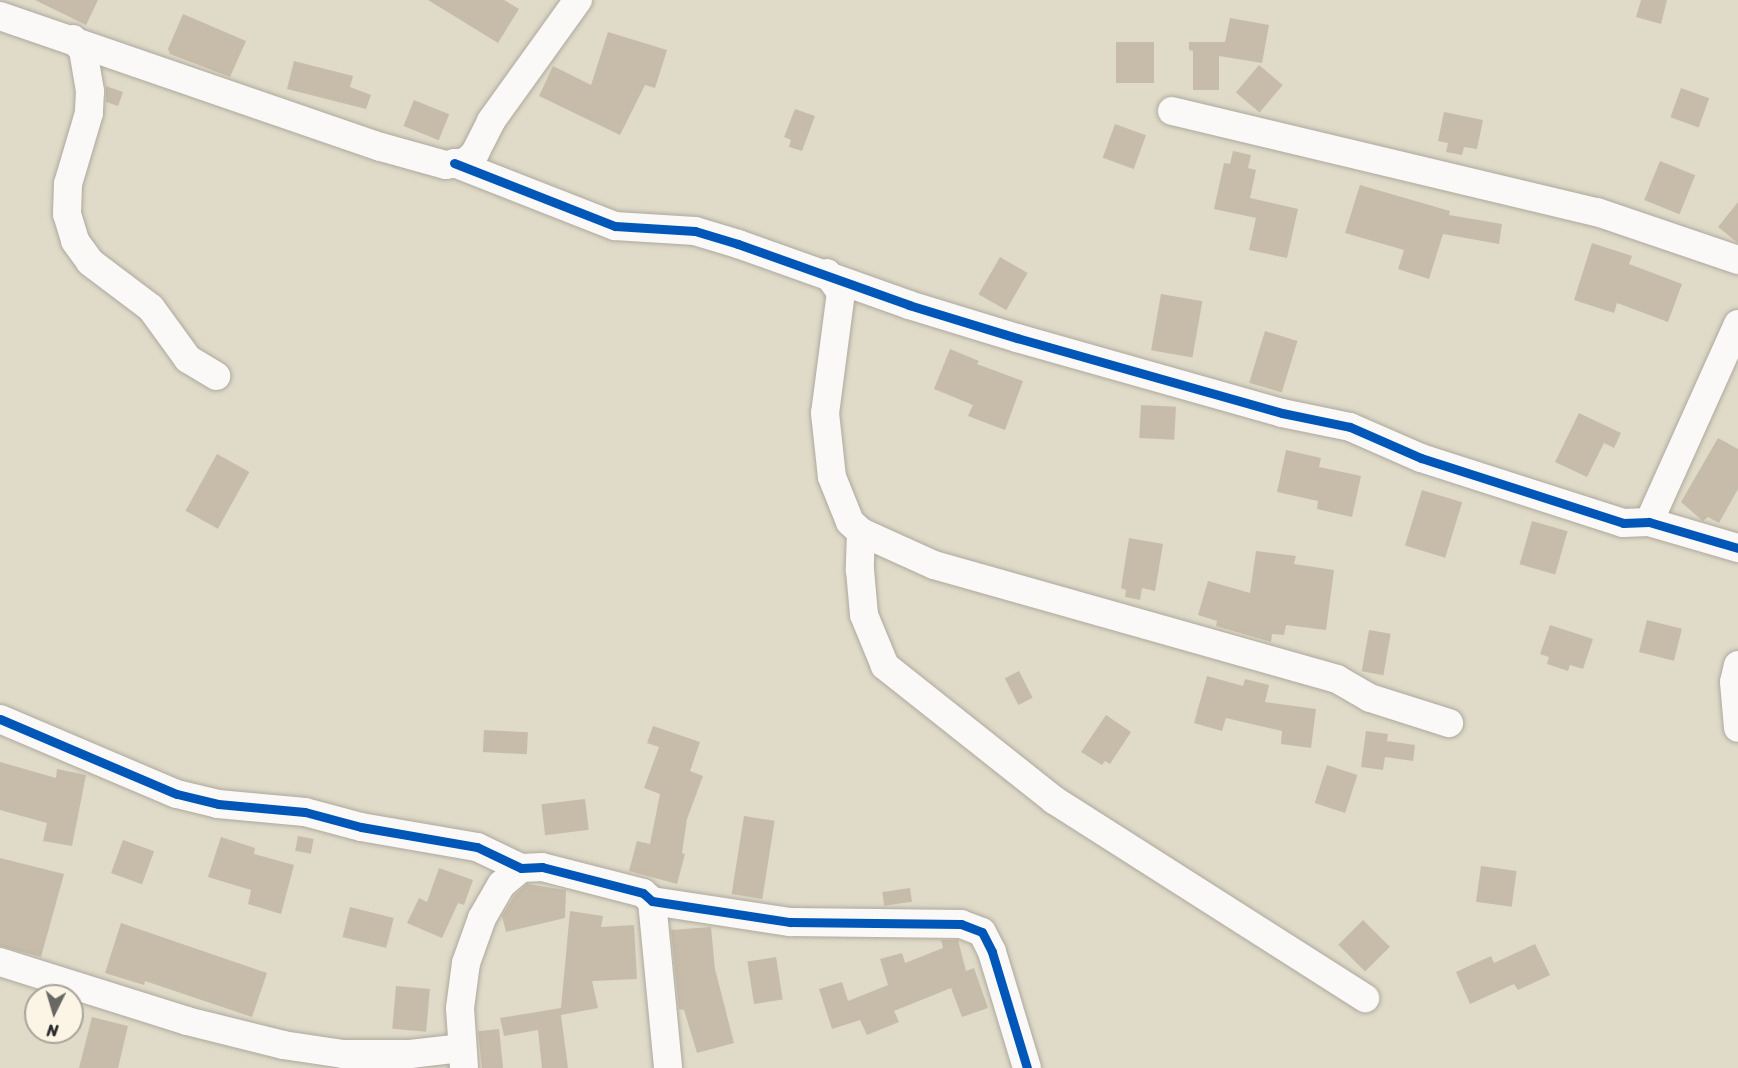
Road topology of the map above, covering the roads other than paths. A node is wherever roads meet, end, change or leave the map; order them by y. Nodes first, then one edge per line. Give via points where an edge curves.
1 (578, 0) edge
2 (0, 15) edge
3 (73, 39) junction
4 (1172, 111) dead end
5 (454, 164) junction
6 (1738, 260) edge
7 (827, 273) junction
8 (1738, 324) edge
9 (216, 376) dead end
10 (1649, 522) junction
11 (861, 532) junction
12 (1738, 548) edge
13 (1738, 665) edge
14 (0, 719) edge
15 (1449, 723) dead end
16 (1738, 728) edge
17 (520, 867) junction
18 (652, 901) junction
19 (0, 962) edge
20 (1365, 998) dead end
21 (462, 1058) edge
22 (668, 1068) edge
23 (1027, 1068) edge

1 - 5 street via 491,121 475,153 466,162
2 - 3 street
3 - 5 street via 381,147
3 - 9 street via 83,50 90,91 89,113 68,184 67,214 75,241 90,262 151,308 188,359
4 - 6 street via 1597,212
5 - 7 street via 615,226 694,231
7 - 10 street via 909,305 1017,338 1282,413 1350,427 1421,458 1623,523
7 - 11 street via 841,292 825,413 832,477 850,522
8 - 10 street
10 - 12 street
11 - 15 street via 934,565 1337,679 1370,698
11 - 20 street via 864,615 885,666 1054,800
13 - 16 street via 1734,682
14 - 17 street via 177,794 218,804 305,812 361,827 477,847
17 - 18 street via 542,867 643,893
17 - 21 street via 502,884 482,918 466,963 460,1008
18 - 22 street
18 - 23 street via 790,922 961,924 982,932 992,952
19 - 21 street via 187,1021 282,1045 343,1054

